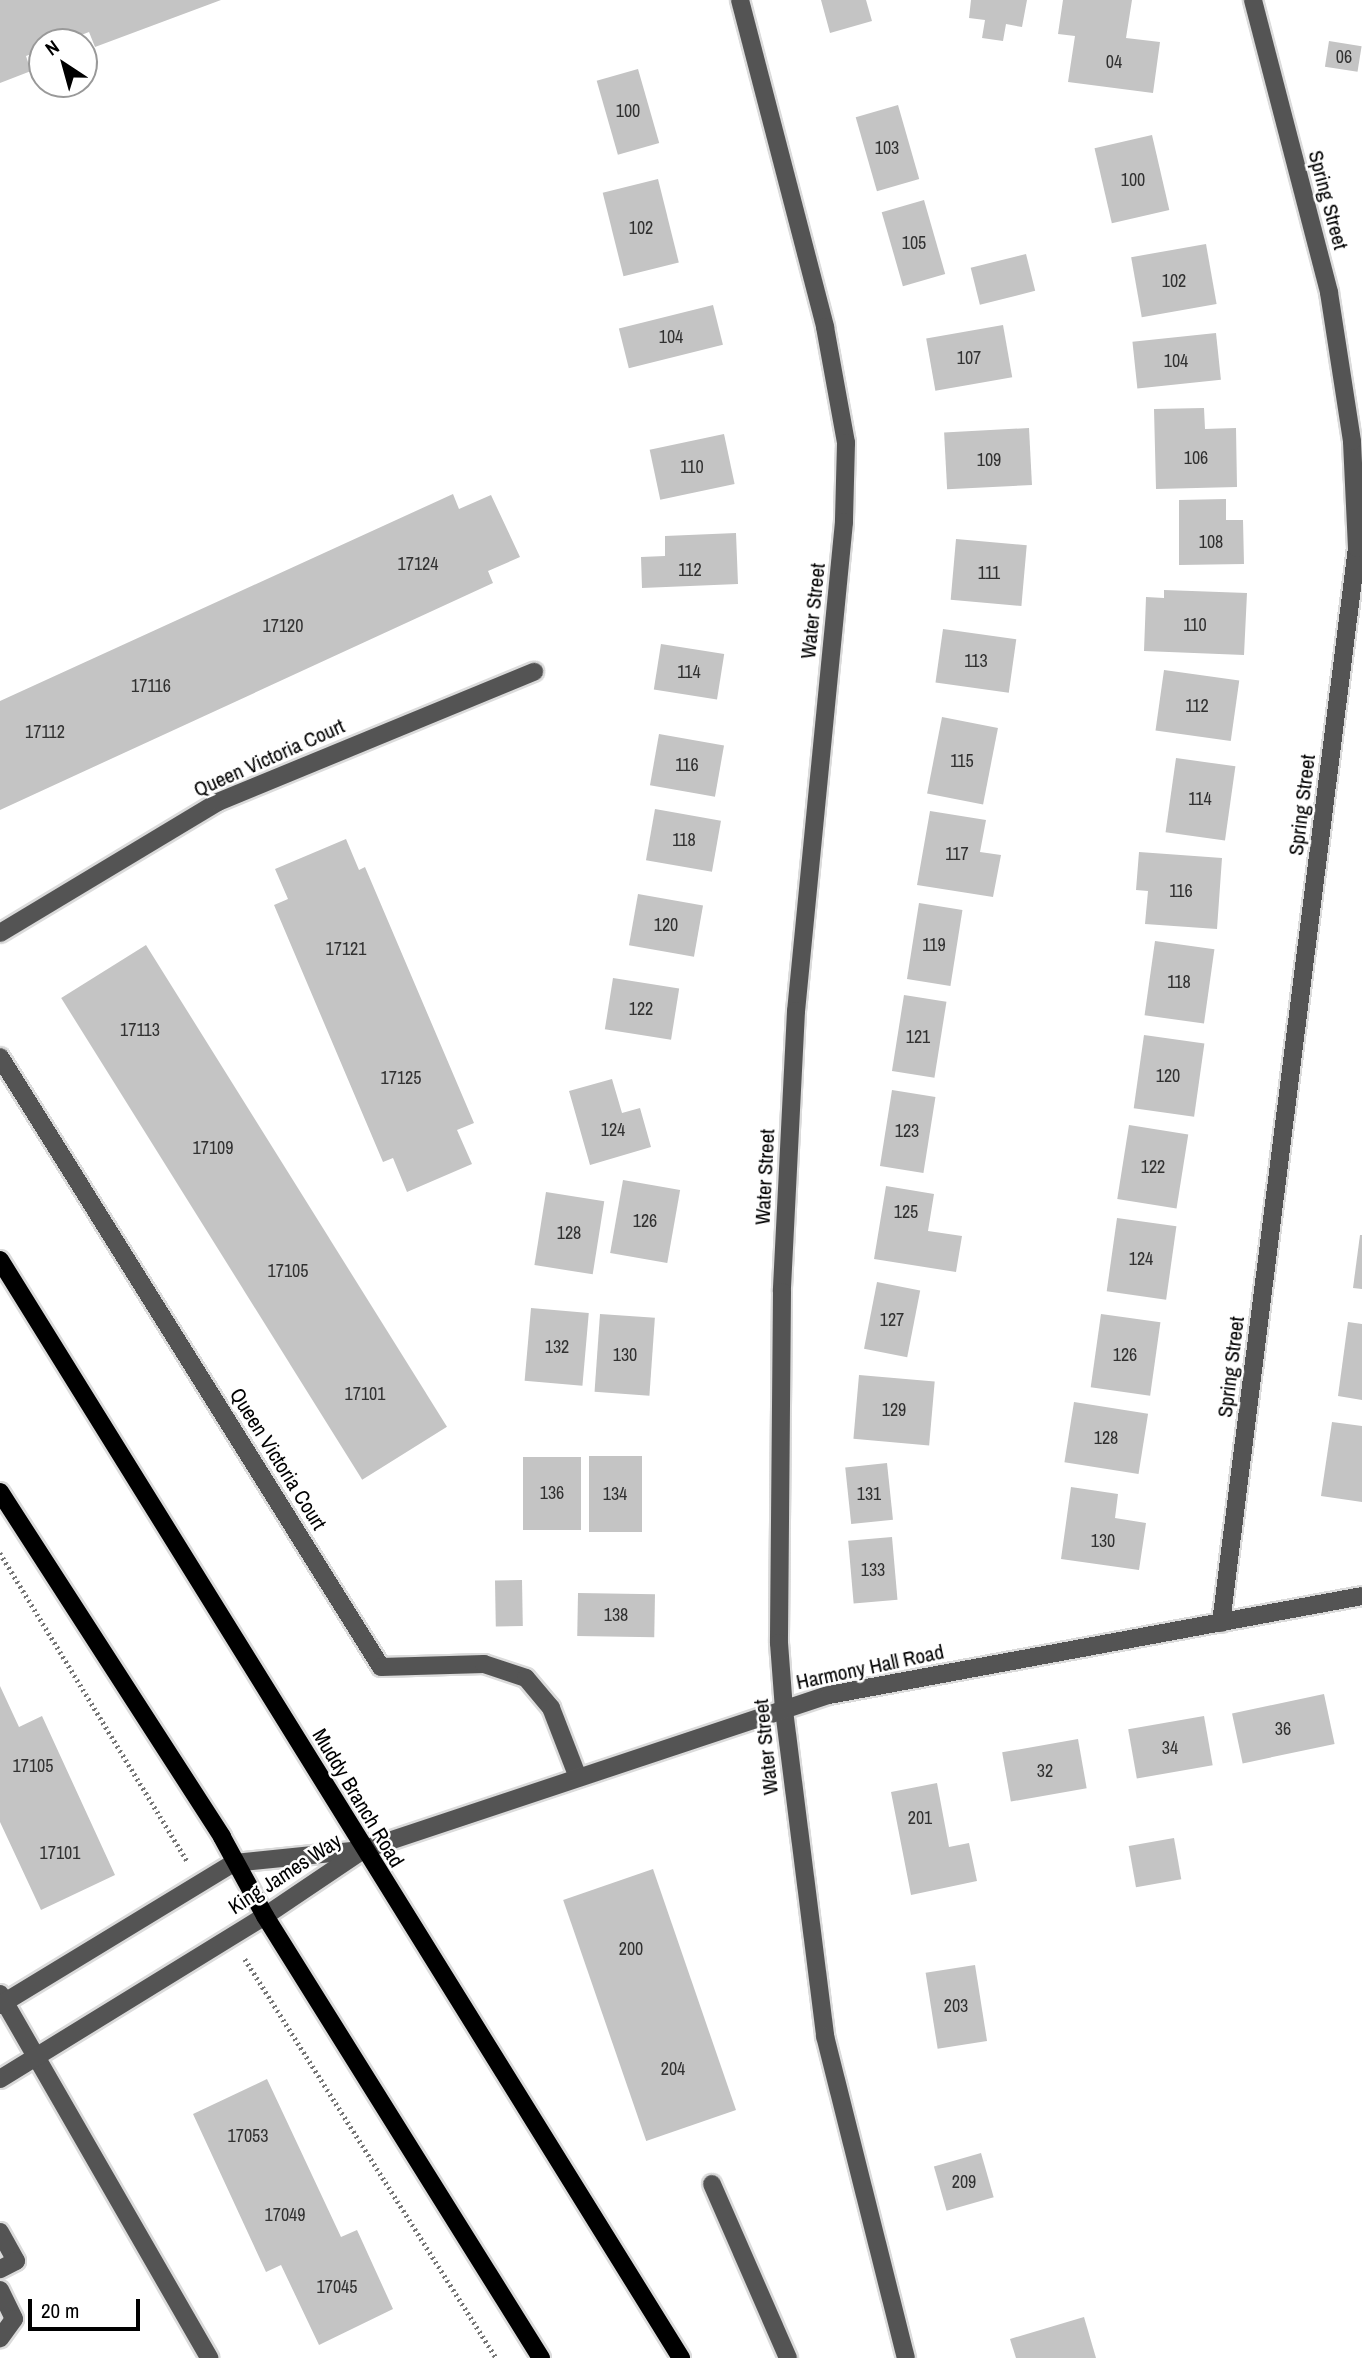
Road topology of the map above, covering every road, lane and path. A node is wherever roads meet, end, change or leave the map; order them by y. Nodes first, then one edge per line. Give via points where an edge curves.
1 (740, 0) edge
2 (1253, 0) edge
3 (534, 672) dead end
4 (0, 933) edge
5 (0, 1057) edge
6 (0, 1260) edge
7 (0, 1492) edge
8 (1362, 1596) edge
9 (1222, 1623) junction
10 (783, 1710) junction
11 (577, 1775) junction
12 (362, 1850) junction
13 (234, 1863) junction
14 (265, 1916) junction
15 (2, 2000) edge
16 (38, 2056) junction
17 (0, 2079) edge
18 (712, 2184) dead end
19 (0, 2232) edge
20 (0, 2269) edge
21 (0, 2290) edge
22 (0, 2338) edge
23 (209, 2358) edge
24 (541, 2358) edge
25 (681, 2358) edge
26 (788, 2358) edge
27 (906, 2358) edge

1 - 10 street, Water Street via 825,327 846,443 844,522 796,1011 782,1292 779,1643
2 - 9 street, Spring Street via 1329,292 1352,442 1357,548
3 - 4 street, Queen Victoria Court via 218,802
5 - 11 street, Queen Victoria Court via 381,1667 484,1664 526,1678 551,1708
6 - 12 main road, Muddy Branch Road
7 - 13 main road via 222,1837
8 - 9 street, Harmony Hall Road
9 - 10 street, Harmony Hall Road via 829,1695
10 - 11 street, Harmony Hall Road
10 - 27 street, Water Street via 825,2036
11 - 12 street, Harmony Hall Road
12 - 13 street, King James Way
12 - 14 street, King James Way
12 - 25 main road, Muddy Branch Road
13 - 14 main road
13 - 15 street, King James Way
14 - 16 street, King James Way
14 - 24 main road
15 - 16 street, King James Way
16 - 17 street
16 - 23 street, King James Way
18 - 26 street
19 - 20 street via 16,2261
21 - 22 street via 14,2319

